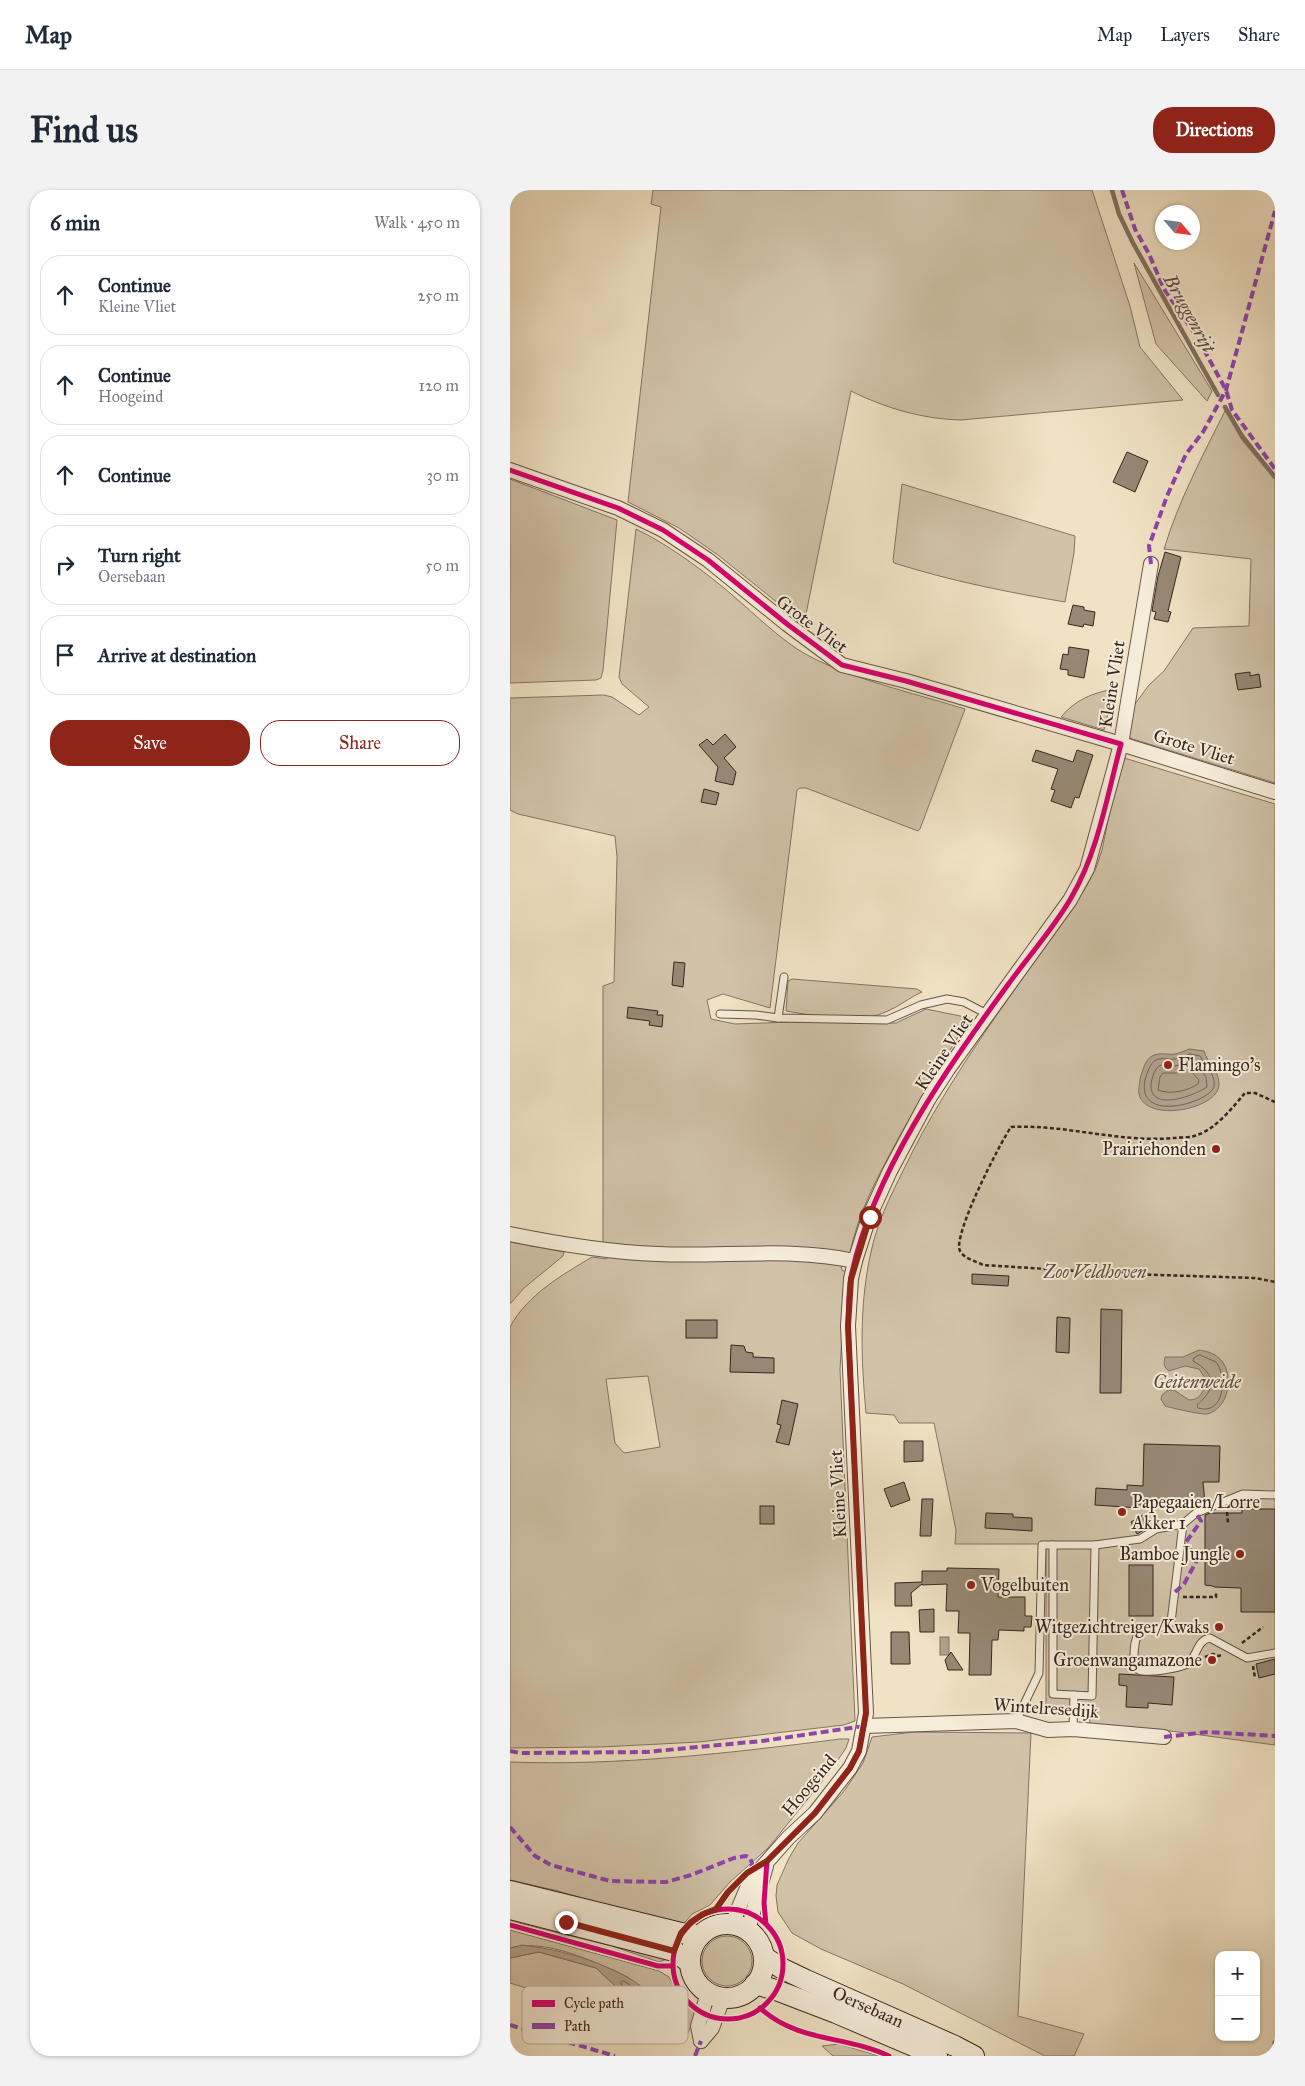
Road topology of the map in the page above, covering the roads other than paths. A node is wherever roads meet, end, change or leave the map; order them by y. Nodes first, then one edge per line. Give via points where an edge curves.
1 (510, 470) edge
2 (1151, 564) dead end
3 (1122, 744) junction
4 (1275, 792) edge
5 (784, 976) dead end
6 (720, 1014) dead end
7 (986, 1014) junction
8 (778, 1018) junction
9 (510, 1234) edge
10 (856, 1261) junction
11 (1275, 1496) edge
12 (1183, 1524) junction
13 (1053, 1545) junction
14 (1095, 1545) junction
15 (1275, 1653) edge
16 (1074, 1695) junction
17 (1016, 1721) junction
18 (864, 1726) junction
19 (1073, 1729) junction
20 (1164, 1737) dead end
21 (510, 1891) edge
22 (510, 1909) edge
23 (740, 1927) junction
24 (700, 1936) junction
25 (764, 1956) junction
26 (690, 1963) junction
27 (756, 1984) junction
28 (937, 2056) edge
29 (974, 2056) edge

1 - 3 street, Grote Vliet via 618,508 662,530 708,560 842,665
2 - 3 street, Kleine Vliet
3 - 4 street, Grote Vliet
3 - 7 street, Kleine Vliet via 1087,869 1070,900
5 - 8 lane
6 - 8 lane, Kleine Vliet
7 - 8 lane, Kleine Vliet via 964,1002 946,999 921,1005 887,1020
7 - 10 street, Kleine Vliet via 928,1100 890,1170
9 - 10 street via 604,1250 658,1254 828,1255
10 - 18 street, Kleine Vliet via 851,1279 848,1326 862,1612
11 - 12 lane via 1243,1494 1196,1513
12 - 14 lane via 1156,1529 1140,1539
12 - 15 lane via 1171,1622 1164,1628 1146,1629 1139,1634 1134,1665 1138,1670 1156,1671 1186,1664 1201,1642 1210,1638 1247,1658
13 - 14 lane
13 - 16 lane via 1053,1694
13 - 17 lane via 1042,1545 1039,1673
14 - 16 lane via 1092,1696
16 - 19 lane
17 - 18 street, Wintelresedijk
17 - 19 street, Wintelresedijk via 1048,1730
18 - 23 street, Hoogeind via 859,1751 850,1768 815,1813 767,1861
19 - 20 street, Wintelresedijk
21 - 24 main road
22 - 26 main road via 674,1951
23 - 24 main road via 720,1925
23 - 25 main road via 755,1937
24 - 26 main road via 691,1953
25 - 27 main road
25 - 29 main road, Oersebaan via 806,1980
26 - 27 main road via 699,1985 715,1995 735,1997
27 - 28 main road, Oersebaan via 836,2013

